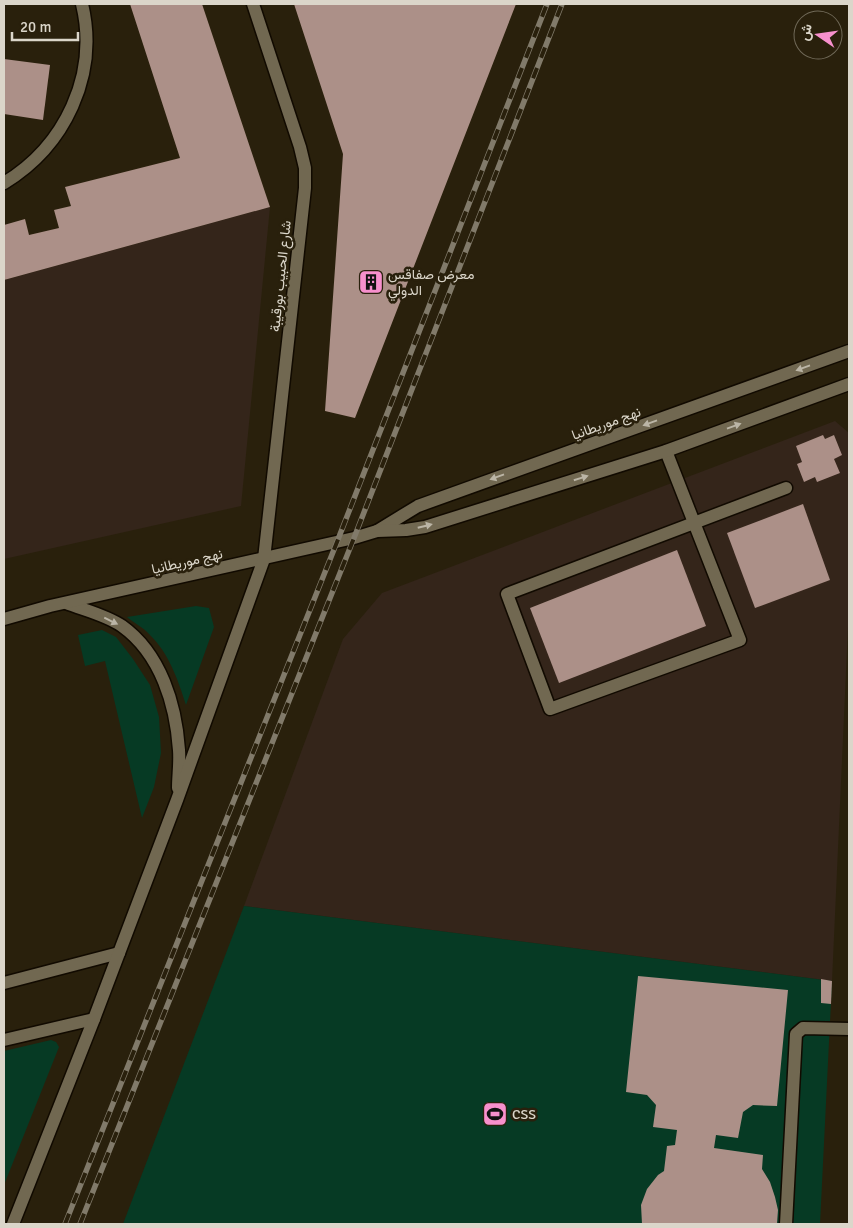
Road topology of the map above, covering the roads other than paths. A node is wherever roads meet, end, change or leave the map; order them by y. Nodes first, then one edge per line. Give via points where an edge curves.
1 (82, 4) edge
2 (252, 4) edge
3 (4, 183) edge
4 (849, 351) edge
5 (849, 384) edge
6 (666, 451) junction
7 (786, 488) dead end
8 (694, 523) junction
9 (377, 531) junction
10 (264, 559) junction
11 (66, 603) junction
12 (4, 619) edge
13 (177, 800) junction
14 (119, 952) junction
15 (4, 984) edge
16 (94, 1019) junction
17 (849, 1029) edge
18 (4, 1040) edge
19 (13, 1224) edge
20 (786, 1224) edge

1 - 3 street via 87,40 85,66 69,116 38,158
2 - 10 street, شارع الحبيب بورقيبة via 305,168
4 -> 9 street, نهج موريطانيا via 418,506
6 -> 5 street, نهج موريطانيا
6 - 8 street
9 -> 6 street, نهج موريطانيا via 425,526
7 - 8 street
8 - 8 street via 740,640 550,709 508,594
9 - 10 street, نهج موريطانيا
10 - 11 street, نهج موريطانيا
10 - 13 street, شارع الحبيب بورقيبة
11 - 12 street, نهج موريطانيا
11 -> 13 street via 121,625 142,643 156,664 176,720 179,752
13 - 14 street, شارع الحبيب بورقيبة
14 - 15 street
14 - 16 street, شارع الحبيب بورقيبة
16 - 18 street
16 - 19 street, شارع الحبيب بورقيبة
17 - 20 street via 802,1028 796,1034

